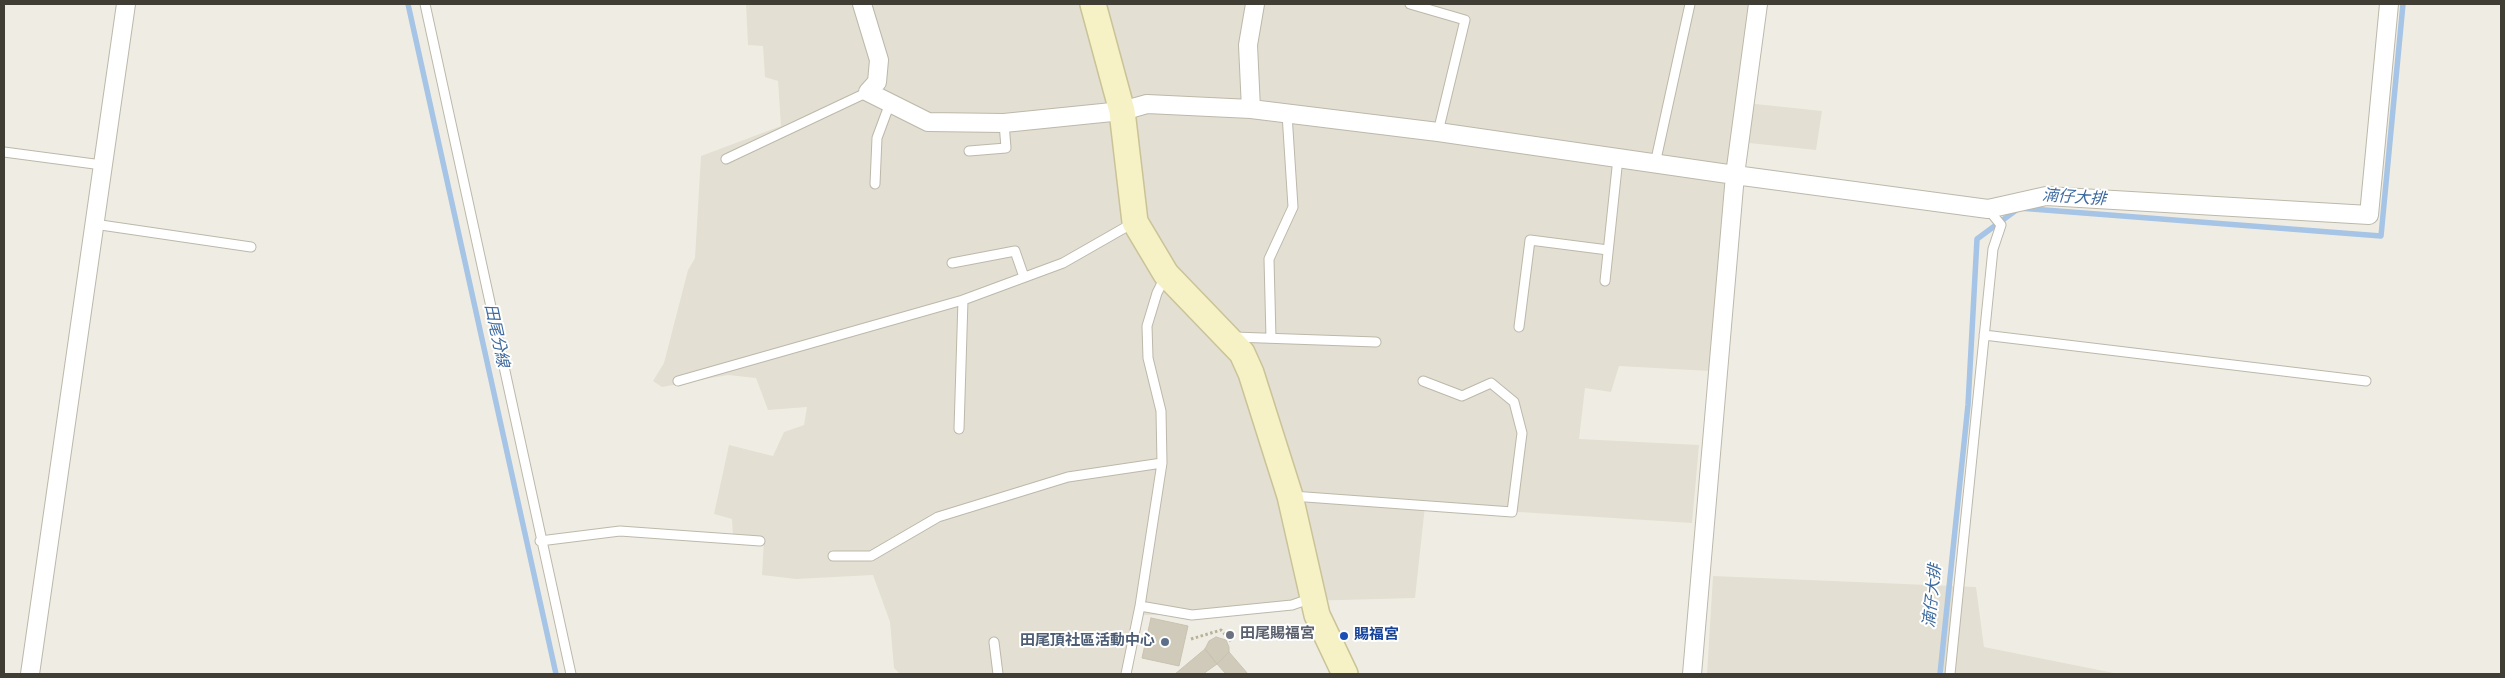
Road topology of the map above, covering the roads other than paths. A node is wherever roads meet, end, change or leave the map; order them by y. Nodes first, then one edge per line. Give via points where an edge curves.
1 (126, 4) edge
2 (425, 4) edge
3 (862, 4) edge
4 (1093, 4) edge
5 (1255, 4) edge
6 (1410, 4) edge
7 (1690, 4) edge
8 (1758, 4) edge
9 (2389, 4) edge
10 (868, 92) junction
11 (890, 103) junction
12 (1251, 109) junction
13 (1122, 111) junction
14 (1287, 114) junction
15 (1004, 123) junction
16 (1438, 132) junction
17 (970, 151) dead end
18 (4, 152) edge
19 (1618, 158) junction
20 (726, 159) dead end
21 (1655, 164) junction
22 (102, 165) junction
23 (1735, 176) junction
24 (875, 184) dead end
25 (1988, 209) junction
26 (1136, 222) junction
27 (94, 224) junction
28 (251, 247) dead end
29 (1608, 250) junction
30 (952, 263) dead end
31 (1166, 274) junction
32 (1024, 277) junction
33 (1604, 281) dead end
34 (963, 300) junction
35 (1519, 327) dead end
36 (1984, 335) junction
37 (1227, 336) junction
38 (1271, 338) junction
39 (1376, 342) dead end
40 (2366, 380) dead end
41 (678, 381) dead end
42 (1424, 381) dead end
43 (959, 429) dead end
44 (1162, 463) junction
45 (1290, 496) junction
46 (540, 541) junction
47 (760, 541) dead end
48 (833, 556) dead end
49 (1140, 606) junction
50 (1314, 611) junction
51 (994, 642) dead end
52 (30, 674) edge
53 (570, 674) edge
54 (998, 674) edge
55 (1126, 674) edge
56 (1346, 674) edge
57 (1692, 674) edge
58 (1950, 674) edge

1 - 22 street
2 - 46 lane
3 - 10 street via 879,60 878,82
4 - 13 street
5 - 12 street via 1248,45
6 - 16 lane via 1465,20
7 - 21 lane
8 - 23 street
9 - 25 street via 2369,215 2046,196
10 - 11 street
10 - 20 lane
11 - 15 street via 928,122
11 - 24 lane via 877,138
12 - 13 street via 1147,104
12 - 14 street
13 - 15 street
13 - 26 street
14 - 16 street
14 - 38 lane via 1293,207 1269,259
15 - 17 lane via 1006,148
16 - 19 street
18 - 22 lane
19 - 21 street
19 - 29 lane
21 - 23 street
22 - 27 street
23 - 25 street
23 - 57 street
25 - 36 lane via 2001,225 1993,249
26 - 31 street
26 - 32 lane via 1063,263
27 - 28 lane
27 - 52 street
29 - 33 lane
29 - 35 lane via 1530,240
30 - 32 lane via 1015,251
31 - 37 street
31 - 44 lane via 1147,326 1148,358 1161,411
32 - 34 lane
34 - 41 lane
34 - 43 lane
36 - 40 lane
36 - 58 lane
37 - 38 lane
37 - 45 street via 1242,353 1251,373
38 - 39 lane
42 - 45 lane via 1462,396 1491,383 1514,402 1522,433 1512,512
44 - 48 lane via 1068,477 938,517 871,556
44 - 49 lane
45 - 50 street
46 - 47 lane via 620,532
46 - 53 lane
49 - 50 lane via 1192,615 1292,605
49 - 55 lane
50 - 56 street
51 - 54 lane

